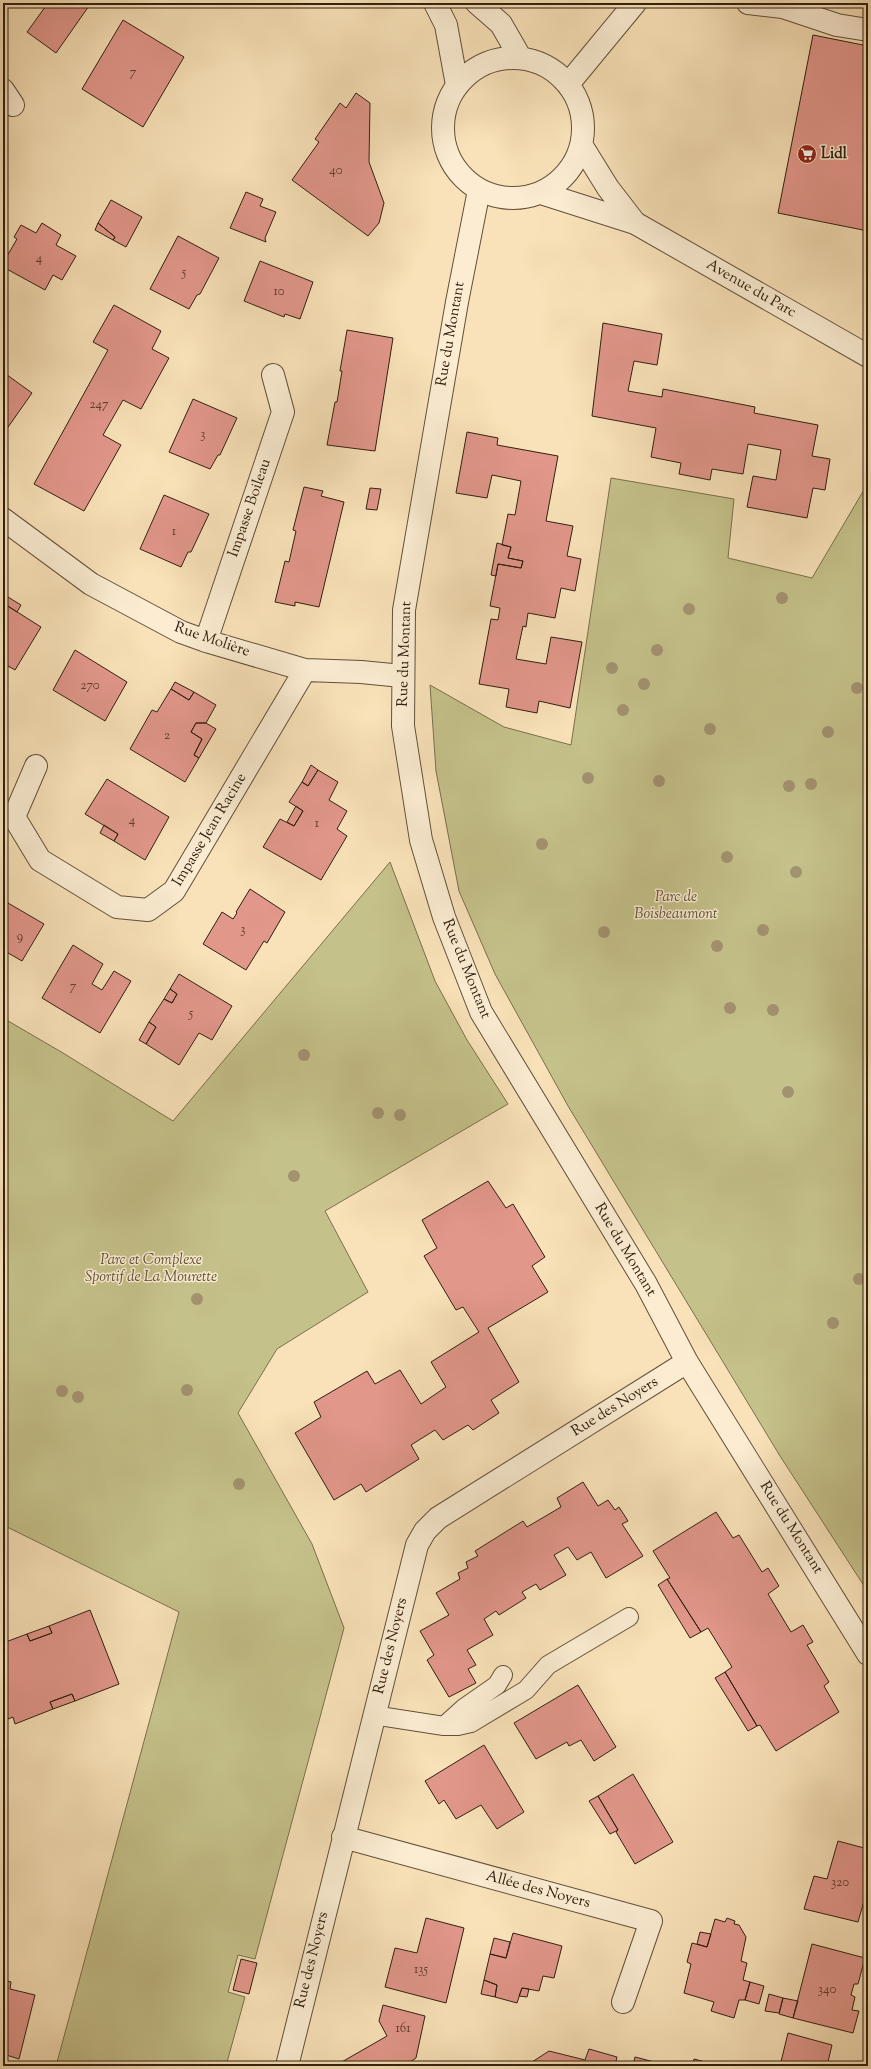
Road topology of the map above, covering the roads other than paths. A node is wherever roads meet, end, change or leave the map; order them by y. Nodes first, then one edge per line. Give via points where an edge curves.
1 (435, 3) edge
2 (477, 3) edge
3 (635, 3) edge
4 (750, 3) edge
5 (868, 30) edge
6 (520, 57) junction
7 (569, 83) junction
8 (457, 84) junction
9 (582, 146) junction
10 (479, 190) junction
11 (541, 193) junction
12 (635, 223) junction
13 (868, 356) edge
14 (273, 375) dead end
15 (3, 519) edge
16 (206, 641) junction
17 (305, 670) junction
18 (402, 676) junction
19 (36, 766) dead end
20 (687, 1362) junction
21 (629, 1617) dead end
22 (868, 1654) edge
23 (503, 1675) dead end
24 (373, 1715) junction
25 (444, 1726) junction
26 (343, 1837) junction
27 (623, 2002) dead end
28 (286, 2066) edge

1 - 8 street via 446,25
2 - 6 street via 501,24
3 - 7 street
4 - 5 street via 783,7 838,25
6 - 7 street via 539,61 555,70
6 - 8 street via 497,59 475,68
7 - 9 street via 580,102 584,124
8 - 10 street via 447,102 443,122 444,142 451,161 463,177
9 - 11 street via 573,165 559,182
9 - 12 street, Avenue du Parc via 608,188
10 - 11 street via 499,197 520,198
10 - 18 street, Rue du Montant via 456,302 404,610
11 - 12 street, Avenue du Parc
12 - 13 street, Avenue du Parc
14 - 16 street, Impasse Boileau via 283,412
15 - 16 street, Rue Molière via 91,584 181,632
16 - 17 street, Rue Molière
17 - 18 street, Rue Molière
17 - 19 street, Impasse Jean Racine via 174,891 148,910 117,907 40,860 14,817
18 - 20 street, Rue du Montant via 403,726 421,840 444,917 480,1012 646,1284
20 - 22 street, Rue du Montant
20 - 24 street, Rue des Noyers via 438,1518 425,1531 417,1545 410,1568
21 - 25 lane via 548,1665 526,1690 471,1723
23 - 25 lane via 497,1685
24 - 25 lane
24 - 26 street, Rue des Noyers
26 - 27 street, Allée des Noyers via 651,1921
26 - 28 street, Rue des Noyers

